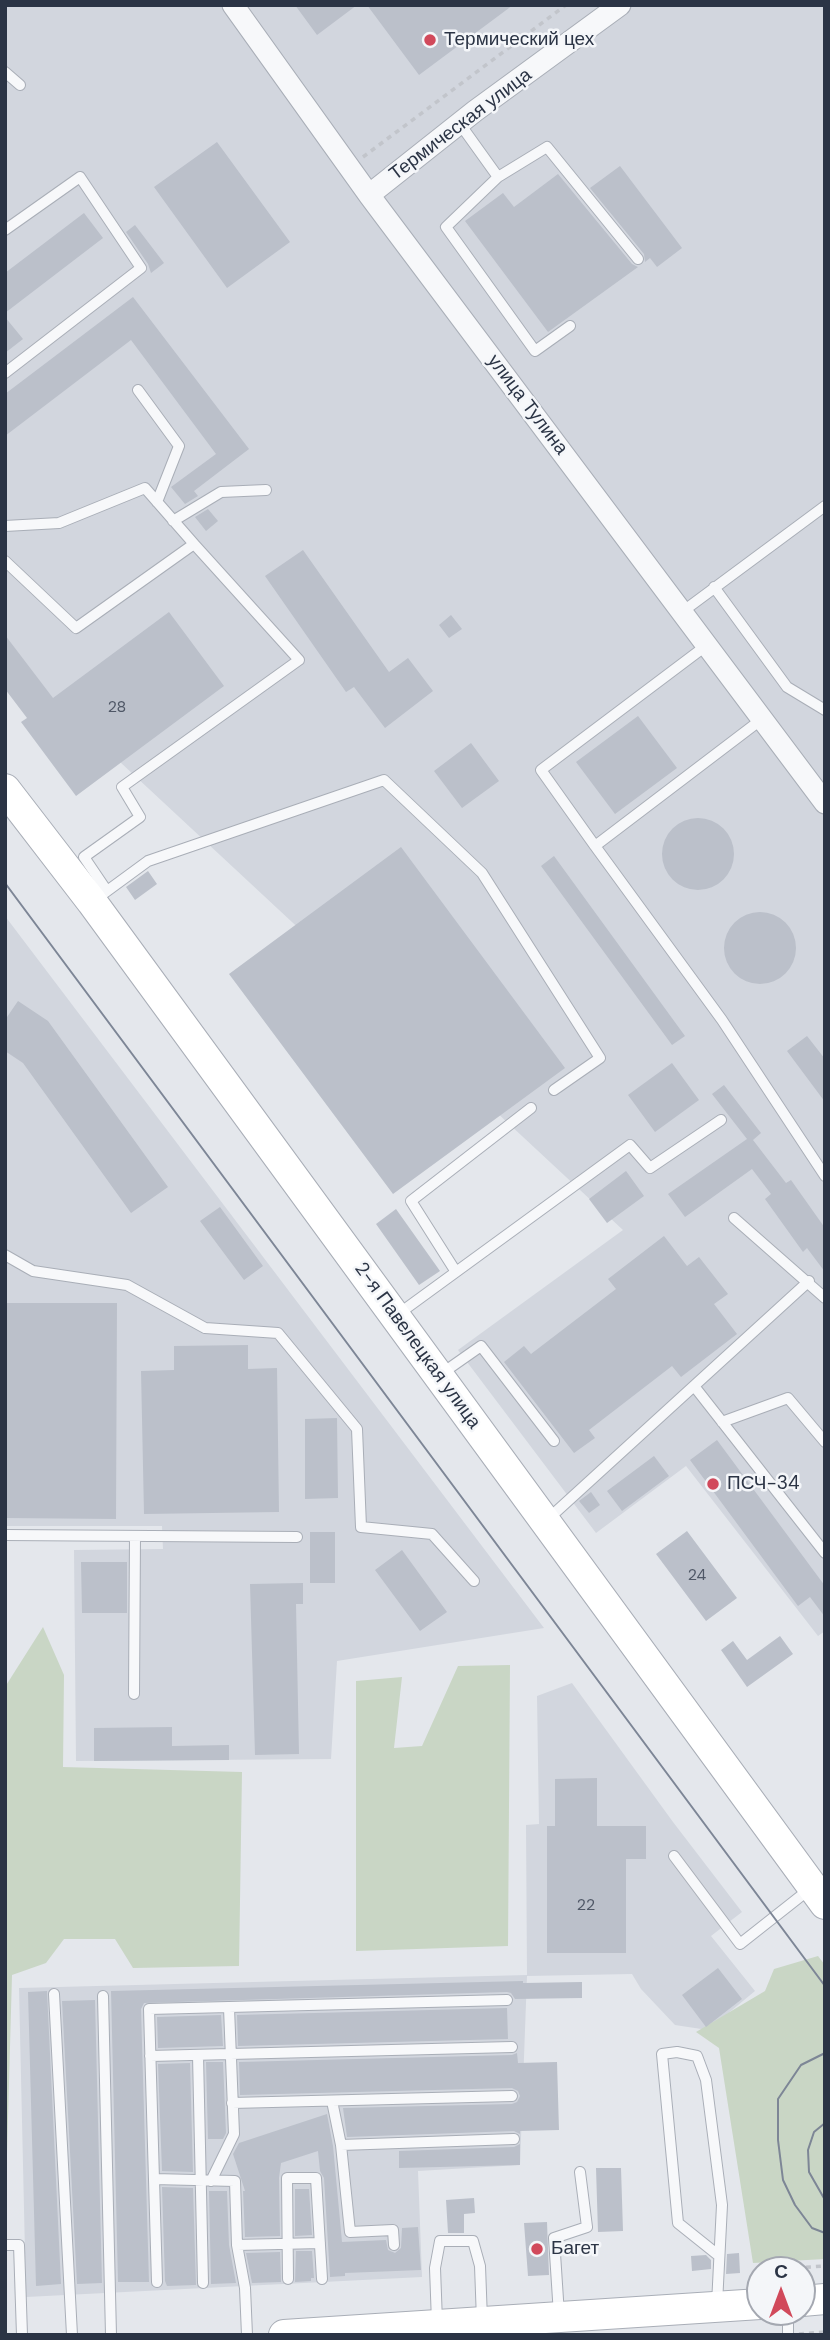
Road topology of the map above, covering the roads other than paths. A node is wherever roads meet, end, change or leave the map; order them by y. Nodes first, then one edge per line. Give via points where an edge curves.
1 (233, 5) edge
2 (620, 5) edge
3 (5, 72) edge
4 (20, 85) dead end
5 (460, 124) junction
6 (498, 177) junction
7 (369, 195) junction
8 (5, 230) edge
9 (638, 259) dead end
10 (570, 326) dead end
11 (5, 373) edge
12 (138, 390) dead end
13 (266, 490) dead end
14 (157, 502) junction
15 (825, 506) edge
16 (173, 522) junction
17 (5, 526) edge
18 (194, 544) junction
19 (5, 561) edge
20 (714, 587) junction
21 (682, 612) junction
22 (707, 645) junction
23 (825, 710) edge
24 (762, 719) junction
25 (5, 789) edge
26 (825, 803) edge
27 (595, 846) junction
28 (100, 896) junction
29 (554, 1090) dead end
30 (531, 1108) dead end
31 (720, 1120) dead end
32 (825, 1176) edge
33 (734, 1218) dead end
34 (5, 1255) edge
35 (456, 1272) junction
36 (808, 1281) junction
37 (825, 1298) edge
38 (395, 1316) junction
39 (439, 1376) junction
40 (694, 1386) junction
41 (722, 1422) junction
42 (554, 1441) dead end
43 (825, 1442) edge
44 (545, 1522) junction
45 (5, 1535) edge
46 (135, 1536) junction
47 (297, 1537) dead end
48 (825, 1553) edge
49 (474, 1581) dead end
50 (134, 1694) dead end
51 (674, 1856) dead end
52 (818, 1896) edge
53 (54, 1994) dead end
54 (103, 1996) dead end
55 (507, 2000) dead end
56 (229, 2008) junction
57 (512, 2047) dead end
58 (198, 2055) junction
59 (230, 2055) junction
60 (150, 2056) junction
61 (512, 2096) dead end
62 (332, 2101) junction
63 (232, 2103) junction
64 (514, 2140) dead end
65 (341, 2145) junction
66 (580, 2172) dead end
67 (154, 2179) junction
68 (206, 2181) junction
69 (320, 2243) junction
70 (287, 2244) junction
71 (5, 2245) edge
72 (237, 2245) junction
73 (394, 2245) dead end
74 (718, 2255) junction
75 (288, 2279) dead end
76 (321, 2279) dead end
77 (157, 2282) dead end
78 (203, 2283) dead end
79 (746, 2305) edge
80 (717, 2306) junction
81 (559, 2318) junction
82 (482, 2322) junction
83 (437, 2325) junction
84 (299, 2334) edge
85 (22, 2335) edge
86 (72, 2335) edge
87 (111, 2335) edge
88 (247, 2335) edge

1 - 7 street, улица Тулина
2 - 5 street, Термическая улица
3 - 4 lane
5 - 6 lane
5 - 7 street, Термическая улица
6 - 9 lane via 547,147
6 - 10 lane via 446,228 535,351
7 - 21 street, улица Тулина
8 - 11 lane via 80,177 141,268
12 - 14 lane via 179,446
13 - 16 lane via 221,492
14 - 16 lane
14 - 17 lane via 145,488 59,523
15 - 20 lane
16 - 18 lane
18 - 19 lane via 76,628
18 - 28 lane via 299,660 121,787 140,817 84,857
20 - 21 lane
20 - 23 lane via 787,687
21 - 22 street, улица Тулина
22 - 24 street, улица Тулина
22 - 27 lane via 541,770
24 - 26 street, улица Тулина
24 - 27 lane
25 - 28 main road, 2-я Павелецкая улица
27 - 32 lane via 722,1020
28 - 29 lane via 148,861 384,780 482,873 600,1059
28 - 38 main road, 2-я Павелецкая улица
30 - 35 lane via 411,1201
31 - 35 lane via 650,1168 631,1145
33 - 36 lane
34 - 49 lane via 33,1271 127,1285 205,1328 278,1333 357,1429 361,1527 432,1534
35 - 38 lane
36 - 37 lane
36 - 40 lane
38 - 39 main road, 2-я Павелецкая улица
39 - 42 lane via 481,1346
39 - 44 main road, 2-я Павелецкая улица
40 - 41 lane
40 - 44 lane
41 - 43 lane via 788,1398
41 - 48 lane
44 - 52 main road, 2-я Павелецкая улица
45 - 46 lane
46 - 47 lane
46 - 50 lane
51 - 52 lane via 740,1944
53 - 86 lane
54 - 87 lane
55 - 56 lane
56 - 59 lane
56 - 60 lane via 149,2009
57 - 59 lane
58 - 59 lane
58 - 60 lane
58 - 68 lane
59 - 63 lane
60 - 67 lane
61 - 62 lane
62 - 63 lane
62 - 65 lane
63 - 68 lane via 233,2134
64 - 65 lane
65 - 73 lane via 350,2232 393,2230
66 - 81 lane via 587,2227 554,2238
67 - 68 lane
67 - 77 lane
68 - 72 lane via 235,2181
68 - 78 lane
69 - 70 lane
69 - 70 lane via 316,2178 287,2178
69 - 76 lane
70 - 72 lane
70 - 75 lane
71 - 85 lane via 19,2245
72 - 88 lane
74 - 74 lane via 722,2205 706,2080 697,2056 662,2054 678,2223
74 - 80 lane
79 - 80 main road
80 - 81 main road
81 - 82 main road
82 - 83 main road
82 - 83 lane via 480,2266 473,2241 440,2241 435,2268
83 - 84 main road

